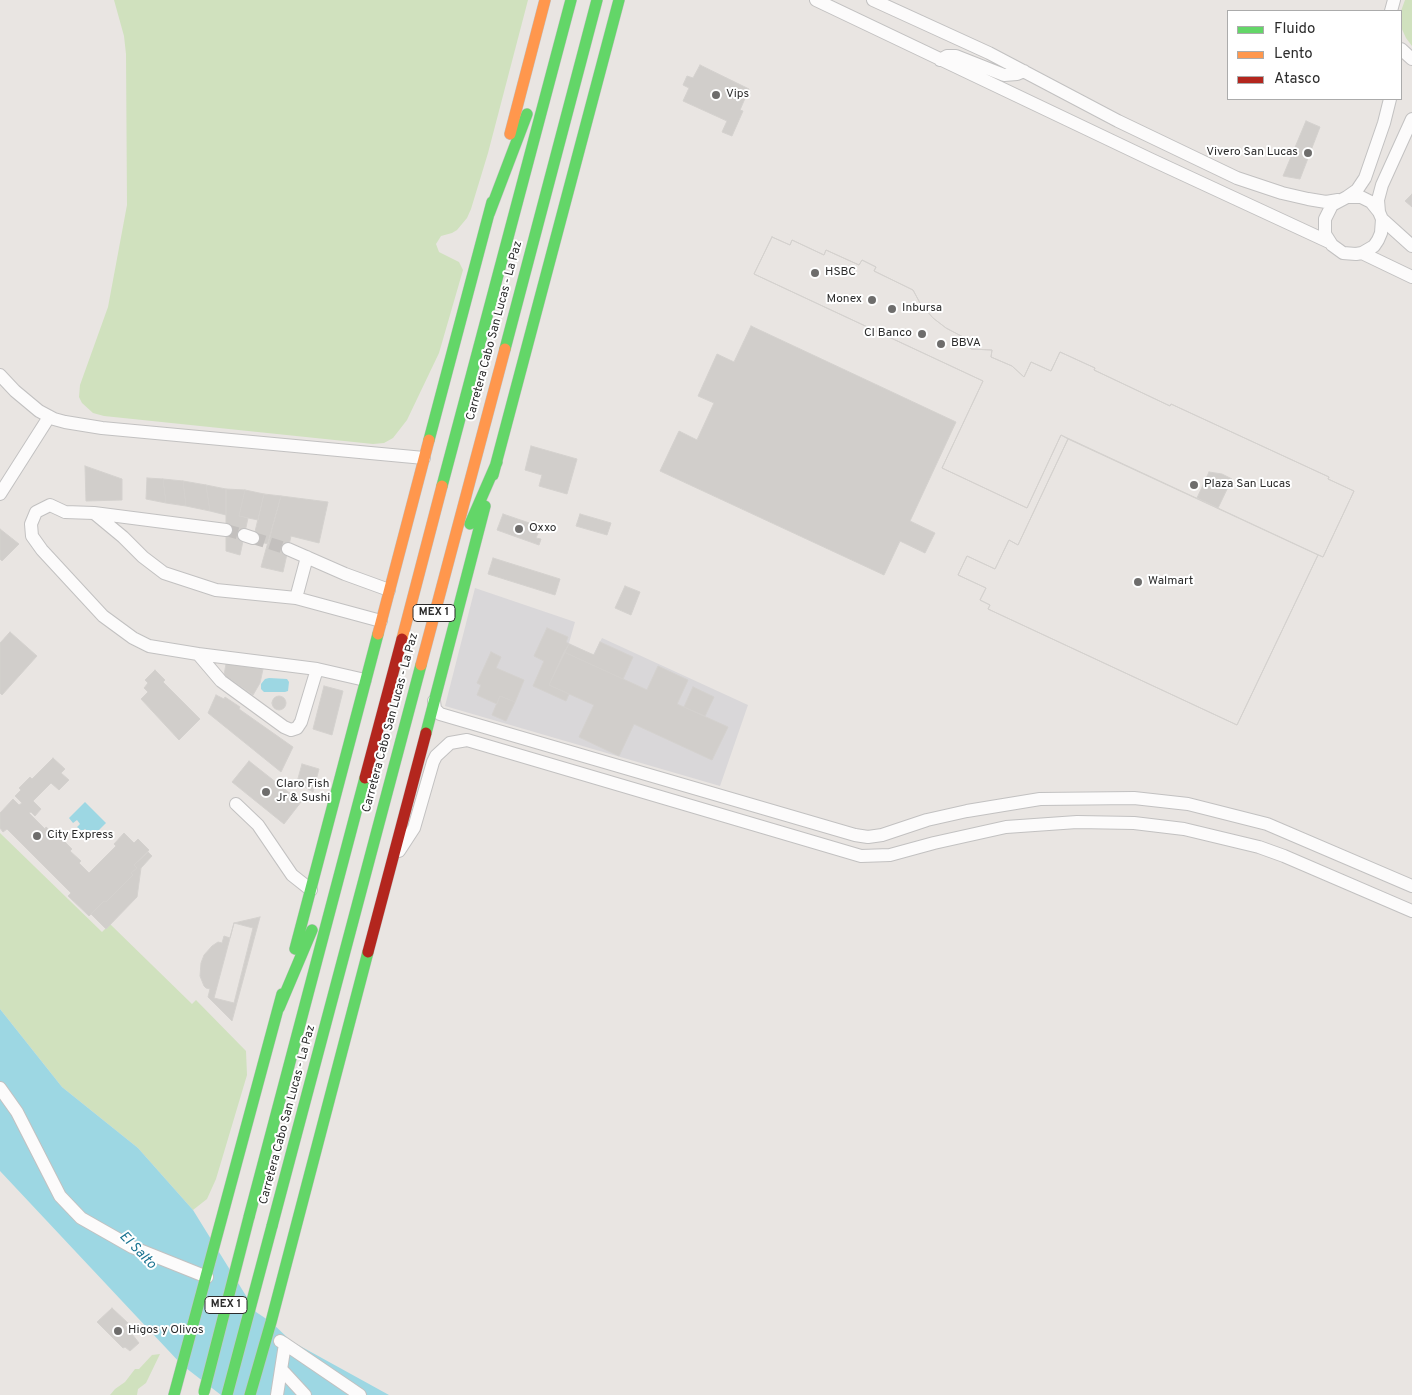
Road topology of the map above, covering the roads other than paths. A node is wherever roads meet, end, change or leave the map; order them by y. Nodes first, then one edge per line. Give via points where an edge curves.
1 (546, 0) edge
2 (597, 0) edge
3 (619, 0) edge
4 (816, 0) edge
5 (873, 0) edge
6 (571, 2) edge
7 (1402, 50) edge
8 (1412, 59) edge
9 (940, 60) junction
10 (1024, 71) junction
11 (1390, 100) edge
12 (1412, 119) edge
13 (1342, 199) junction
14 (489, 214) junction
15 (1380, 216) junction
16 (1329, 242) junction
17 (1412, 246) edge
18 (1362, 253) junction
19 (1412, 277) edge
20 (0, 374) edge
21 (49, 417) junction
22 (424, 458) junction
23 (497, 462) junction
24 (0, 494) edge
25 (94, 513) junction
26 (226, 530) tunnel mouth
27 (288, 548) tunnel mouth
28 (307, 557) junction
29 (388, 590) junction
30 (296, 598) junction
31 (380, 621) junction
32 (427, 640) junction
33 (198, 654) junction
34 (317, 669) junction
35 (365, 680) junction
36 (434, 701) junction
37 (236, 804) dead end
38 (344, 852) junction
39 (392, 861) junction
40 (1412, 886) edge
41 (311, 890) junction
42 (1412, 911) edge
43 (278, 1008) junction
44 (0, 1088) edge
45 (207, 1277) junction
46 (261, 1327) junction
47 (284, 1344) junction
48 (192, 1362) junction
49 (281, 1369) junction
50 (203, 1394) edge
51 (174, 1395) edge
52 (227, 1395) edge
53 (234, 1395) edge
54 (250, 1395) edge
55 (277, 1395) edge
56 (305, 1395) edge
57 (360, 1395) edge

1 - 14 main road
2 - 32 main road, Carretera Cabo San Lucas - La Paz / MEX 1
3 - 23 main road
4 - 9 street
5 - 10 street
6 - 14 main road
6 - 38 main road, Carretera Cabo San Lucas - La Paz / MEX 1
7 - 8 street
9 - 10 street via 956,56 1004,75
9 - 16 street
10 - 13 street via 1118,121 1259,187 1326,202
11 - 13 street via 1365,178 1356,190
12 - 15 street via 1382,185 1378,200
13 - 15 street via 1356,196 1366,199
13 - 16 street via 1325,219
14 - 22 main road
15 - 17 street
15 - 18 street via 1378,240
16 - 18 street via 1343,253
18 - 19 street
20 - 21 street via 23,398
21 - 22 street via 102,428
21 - 24 street
22 - 29 main road
23 - 32 main road
23 - 36 main road
25 - 26 street
25 - 30 street via 164,573 216,590
25 - 33 street via 65,512 50,506 36,512 31,524 32,536 103,616 133,638 149,646
27 - 28 street
28 - 29 street
28 - 30 street
29 - 31 main road
30 - 31 street
31 - 35 main road
32 - 52 main road, Carretera Cabo San Lucas - La Paz / MEX 1, bridge
33 - 34 street
33 - 34 street via 221,681 291,730 301,722
34 - 35 street
35 - 41 main road
36 - 39 main road
36 - 40 street via 435,710 440,714 855,835 882,835 927,820 1040,799 1134,798 1188,804 1267,824
37 - 41 street via 258,825 292,875
38 - 43 main road
38 - 50 main road, Carretera Cabo San Lucas - La Paz / MEX 1, bridge
39 - 42 street via 414,828 436,756 450,743 467,740 861,856 890,855 1006,827 1134,822 1184,829 1259,847
39 - 46 main road
41 - 43 main road
43 - 45 main road
44 - 45 street via 17,1112 60,1196 81,1218 132,1248
45 - 46 main road via 235,1308
45 - 48 main road
46 - 47 street
46 - 54 main road
47 - 49 street
47 - 57 street
48 - 51 main road
48 - 53 main road
49 - 55 street
49 - 56 street

